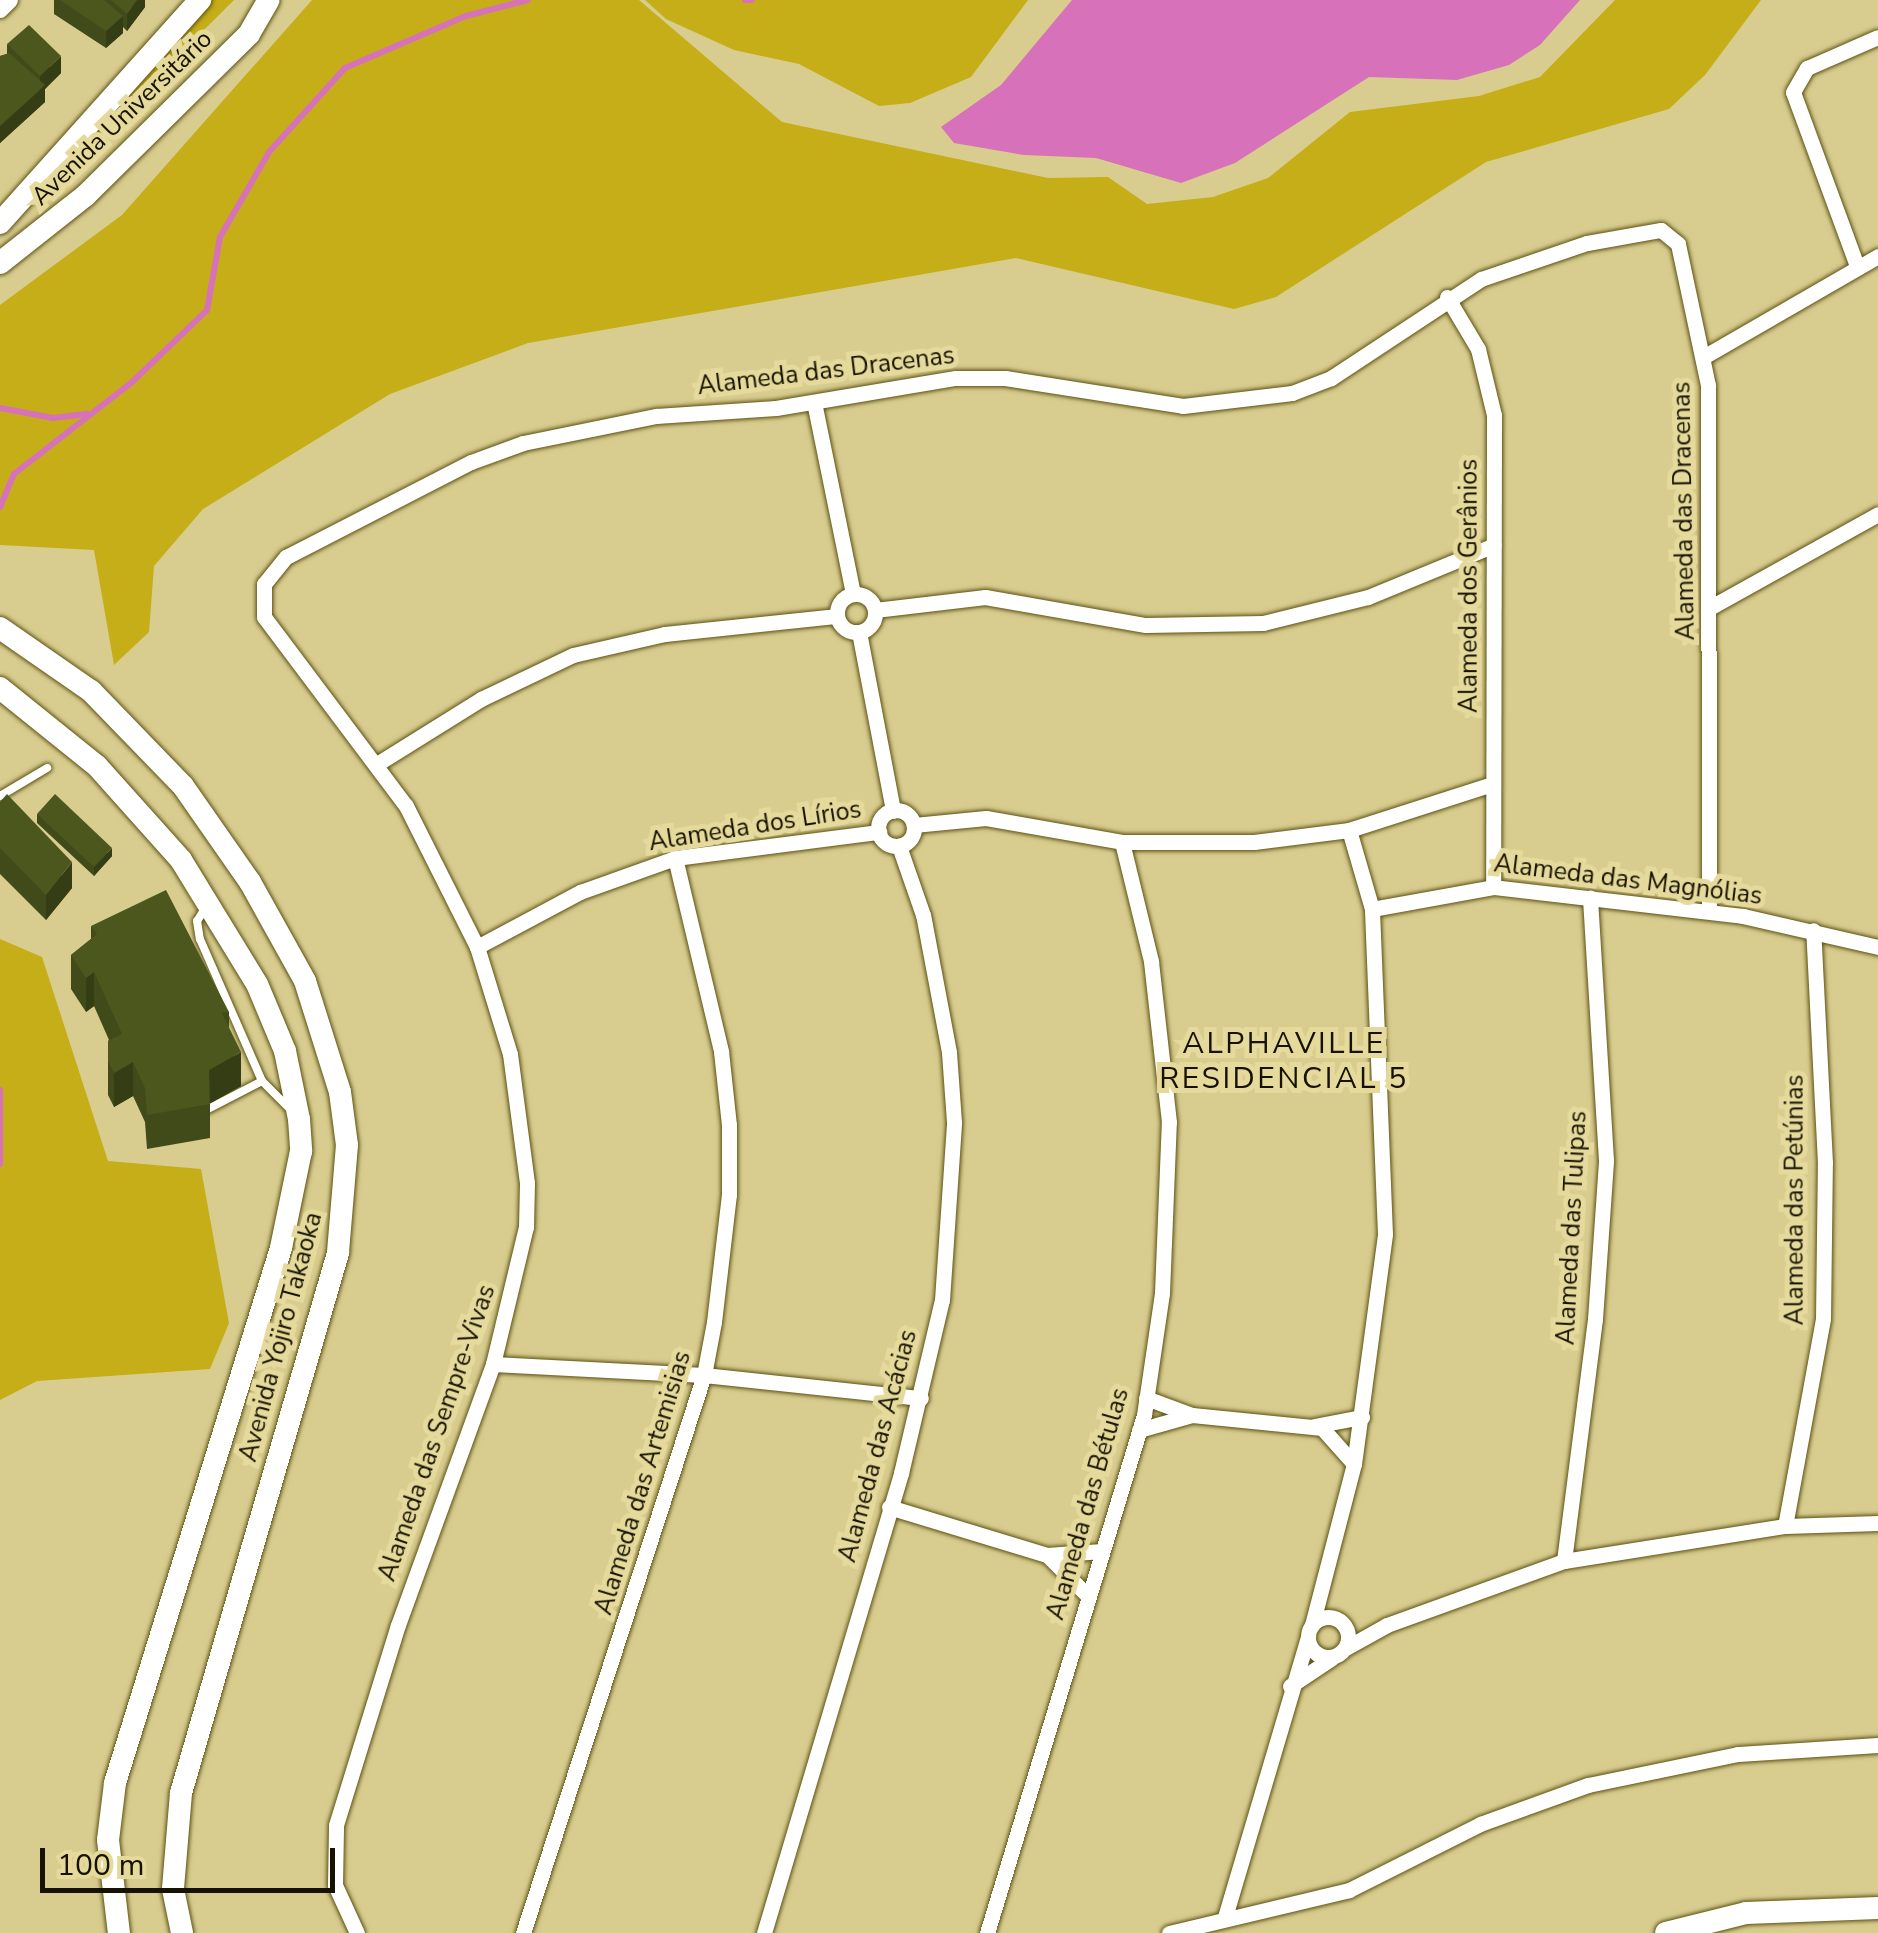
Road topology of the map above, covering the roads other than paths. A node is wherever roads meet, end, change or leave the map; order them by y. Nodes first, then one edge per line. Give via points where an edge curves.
1 (10, 0) edge
2 (200, 0) edge
3 (269, 0) edge
4 (0, 10) edge
5 (1878, 36) edge
6 (48, 174) junction
7 (0, 214) edge
8 (0, 222) edge
9 (49, 228) junction
10 (1878, 256) edge
11 (0, 263) edge
12 (1857, 266) junction
13 (0, 277) edge
14 (1446, 296) junction
15 (1705, 356) junction
16 (814, 402) junction
17 (1878, 514) edge
18 (1494, 545) junction
19 (264, 584) joint
20 (853, 594) junction
21 (1711, 608) junction
22 (874, 610) junction
23 (837, 616) junction
24 (0, 628) edge
25 (859, 632) junction
26 (0, 688) edge
27 (377, 764) junction
28 (47, 768) dead end
29 (1492, 784) junction
30 (0, 796) edge
31 (893, 810) junction
32 (914, 824) junction
33 (1349, 830) junction
34 (879, 832) junction
35 (1122, 842) junction
36 (899, 846) junction
37 (675, 858) junction
38 (1493, 887) junction
39 (1590, 898) junction
40 (209, 902) junction
41 (1372, 909) junction
42 (1709, 911) junction
43 (1813, 930) junction
44 (186, 934) edge
45 (200, 939) junction
46 (477, 946) junction
47 (1878, 947) edge
48 (262, 1081) junction
49 (208, 1109) edge
50 (300, 1119) junction
51 (493, 1364) junction
52 (704, 1375) junction
53 (921, 1398) junction
54 (1146, 1398) junction
55 (1192, 1415) junction
56 (1362, 1417) junction
57 (1314, 1426) junction
58 (1139, 1430) junction
59 (1354, 1464) junction
60 (890, 1507) junction
61 (1878, 1523) edge
62 (1784, 1526) junction
63 (1102, 1551) junction
64 (1047, 1555) junction
65 (1564, 1560) junction
66 (1325, 1581) junction
67 (1088, 1597) junction
68 (1342, 1623) junction
69 (1388, 1625) junction
70 (1310, 1631) junction
71 (1339, 1653) junction
72 (1290, 1686) junction
73 (1878, 1746) edge
74 (1878, 1908) edge
75 (1225, 1917) junction
76 (119, 1933) edge
77 (182, 1933) edge
78 (357, 1933) edge
79 (523, 1933) edge
80 (764, 1933) edge
81 (987, 1933) edge
82 (1169, 1933) edge
83 (1666, 1933) edge

1 - 4 street
2 - 6 main road, Avenida Universitário
3 - 9 main road, Avenida Universitário via 248,34
5 - 12 street via 1807,68 1793,92
6 - 7 main road
6 - 8 main road, Avenida Universitário
9 - 11 main road, Avenida Universitário
9 - 13 main road
10 - 12 street
12 - 15 street
14 - 15 street, Alameda das Dracenas via 1530,259 1661,230 1678,244
14 - 16 street, Alameda das Dracenas via 1331,378 1246,404 1140,403 1044,383 956,378
14 - 18 street, Alameda dos Gerânios via 1488,379
15 - 21 street, Alameda das Dracenas
16 - 19 street, Alameda das Dracenas via 656,416 524,443 327,531 286,557
16 - 20 street
17 - 21 street
18 - 22 street via 1368,597 1264,622 1146,625 985,597
18 - 29 street, Alameda dos Gerânios
19 - 27 street, Alameda das Sempre-Vivas via 264,617
20 - 22 street via 867,598
20 - 23 street via 840,602
21 - 42 street, Alameda das Dracenas
22 - 25 street via 872,624
23 - 25 street via 845,629
23 - 27 street via 665,634 573,655 481,698
24 - 77 main road, Avenida Yojiro Takaoka via 90,690 184,786 288,949 322,1026 340,1092 346,1145 338,1252 180,1793 173,1888
25 - 31 street
26 - 40 main road, Avenida Yojiro Takaoka via 97,766 145,815
27 - 46 street, Alameda das Sempre-Vivas via 406,806
28 - 30 lane
29 - 33 street
29 - 38 street, Alameda dos Gerânios
31 - 32 street
31 - 34 street
32 - 35 street via 986,818
32 - 36 street via 911,838
33 - 35 street via 1254,842
33 - 41 street
34 - 36 street
34 - 37 street, Alameda dos Lírios
35 - 54 street, Alameda das Bétulas via 1152,961 1169,1122 1162,1293
36 - 53 street, Alameda das Acácias via 937,982 954,1122 942,1300
37 - 46 street, Alameda dos Lírios via 580,892
37 - 52 street, Alameda das Artemisias via 721,1051 728,1124 729,1195
38 - 39 street, Alameda das Magnólias
38 - 41 street, Alameda das Magnólias
39 - 42 street, Alameda das Magnólias
39 - 65 street, Alameda das Tulipas via 1606,1160 1595,1319
40 - 45 lane via 197,921
40 - 50 main road, Avenida Yojiro Takaoka via 257,984 285,1051
41 - 56 street via 1386,1234
42 - 43 street, Alameda das Magnólias
43 - 47 street, Alameda das Magnólias
43 - 62 street, Alameda das Petúnias via 1825,1163 1823,1319
44 - 45 lane
45 - 48 lane
46 - 51 street, Alameda das Sempre-Vivas via 510,1054 528,1183 526,1227
48 - 49 lane
48 - 50 lane
50 - 76 main road, Avenida Yojiro Takaoka via 301,1151 281,1248 115,1783 108,1840
51 - 52 street
51 - 78 street, Alameda das Sempre-Vivas via 398,1625 336,1825 335,1885
52 - 53 street
52 - 79 street, Alameda das Artemisias
53 - 60 street, Alameda das Acácias
54 - 55 street
54 - 58 street, Alameda das Bétulas
55 - 57 street
55 - 58 street
56 - 57 street
56 - 59 street
57 - 59 street
58 - 63 street, Alameda das Bétulas
59 - 66 street
60 - 64 street
60 - 80 street, Alameda das Acácias
61 - 62 street
62 - 65 street
63 - 64 street
63 - 67 street, Alameda das Bétulas
64 - 67 street
65 - 69 street
66 - 68 street
66 - 70 street
67 - 81 street, Alameda das Bétulas
68 - 69 street
68 - 70 street via 1326,1617
68 - 71 street
69 - 71 street
70 - 71 street via 1316,1654
70 - 72 street
71 - 72 street
72 - 75 street
73 - 75 street via 1738,1754 1588,1784 1480,1824 1348,1890
74 - 83 main road via 1746,1913
75 - 82 street

